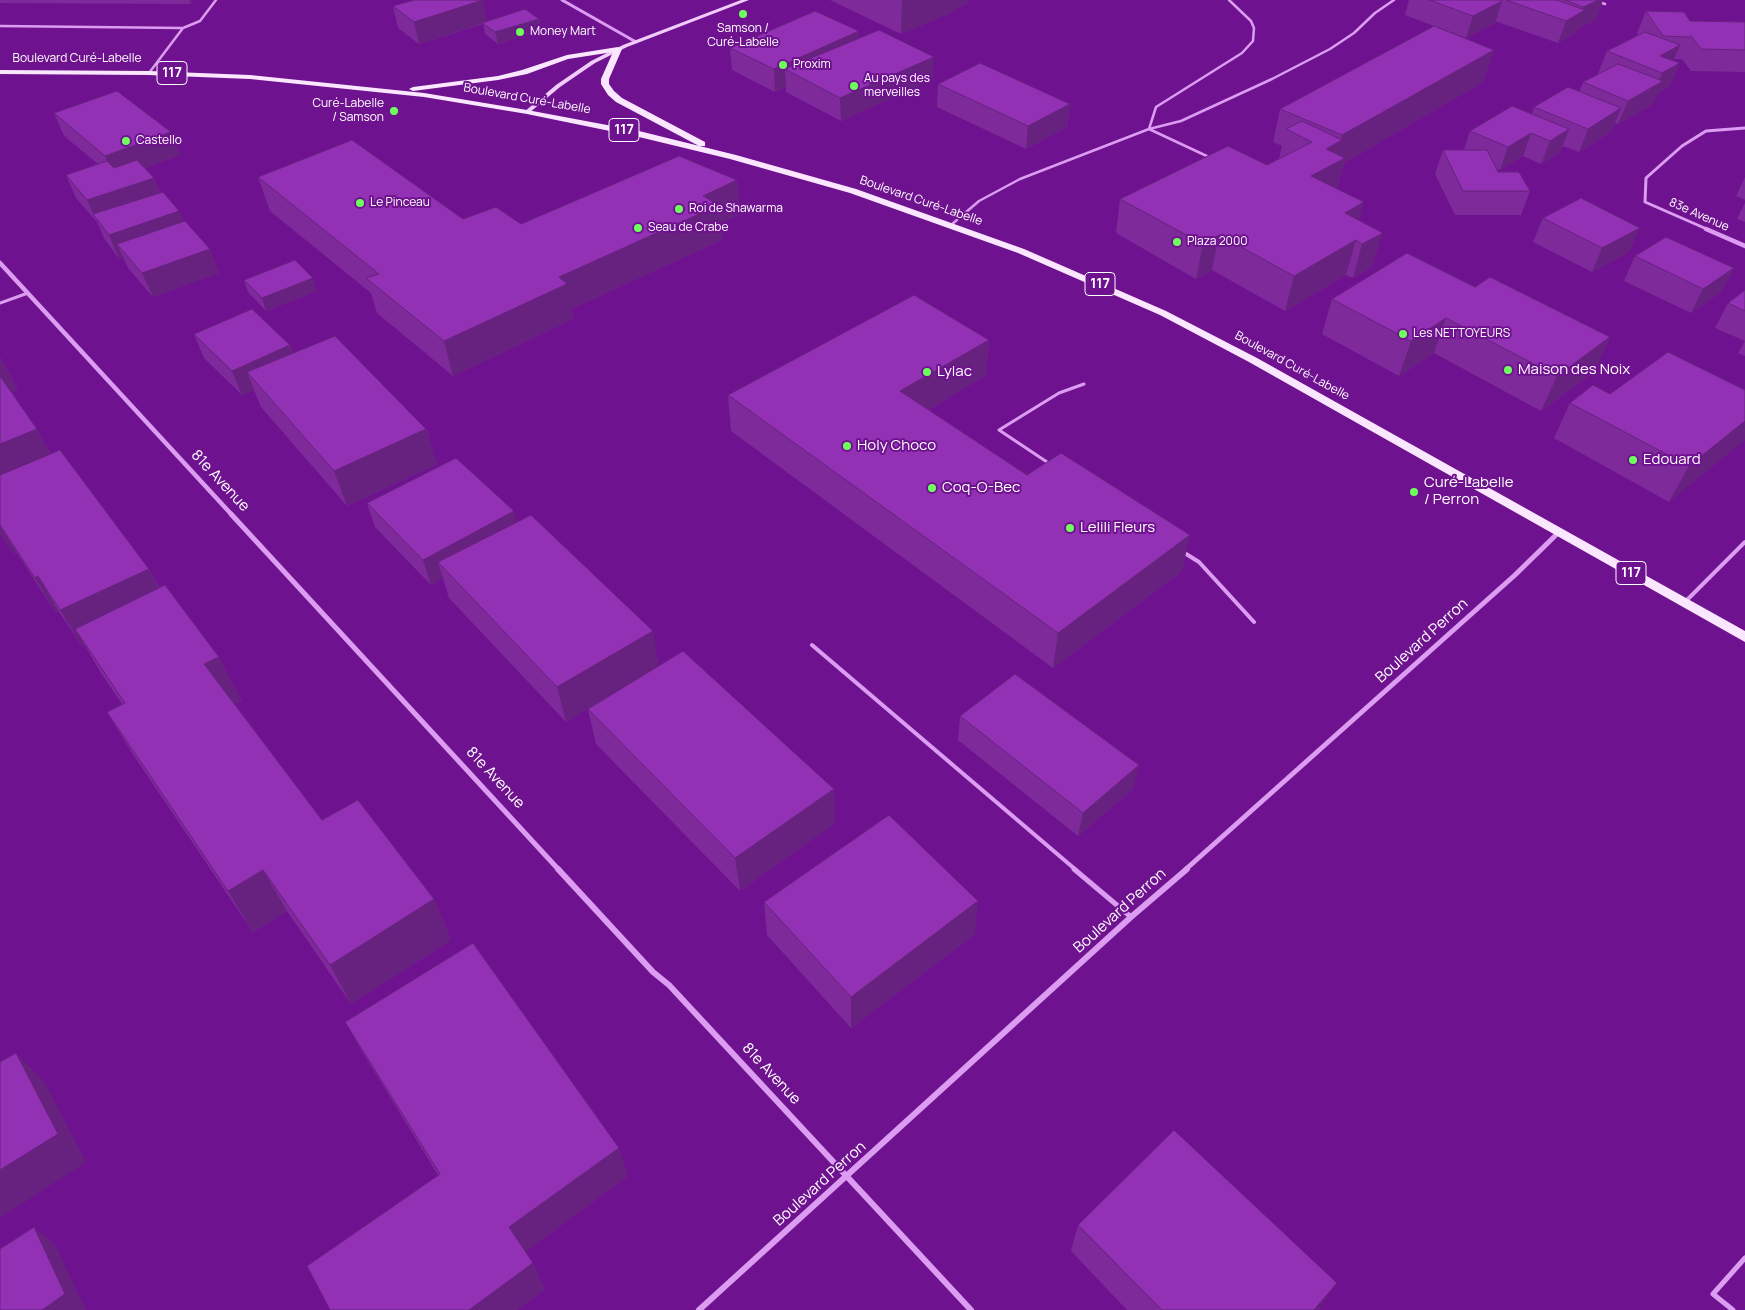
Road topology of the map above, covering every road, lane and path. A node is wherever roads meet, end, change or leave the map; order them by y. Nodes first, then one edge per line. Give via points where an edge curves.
1 (216, 0) edge
2 (562, 0) edge
3 (746, 0) edge
4 (1229, 0) edge
5 (1394, 0) edge
6 (1593, 0) edge
7 (1605, 4) dead end
8 (0, 26) edge
9 (183, 28) junction
10 (636, 42) junction
11 (618, 49) junction
12 (0, 72) edge
13 (149, 73) junction
14 (393, 91) junction
15 (527, 112) junction
16 (1745, 128) edge
17 (1149, 129) junction
18 (720, 153) junction
19 (1211, 158) edge
20 (951, 225) junction
21 (1745, 246) edge
22 (0, 263) edge
23 (28, 293) junction
24 (0, 303) edge
25 (1084, 384) dead end
26 (1058, 469) edge
27 (1559, 532) junction
28 (1745, 542) edge
29 (1182, 551) edge
30 (1685, 602) junction
31 (1254, 622) dead end
32 (1745, 637) edge
33 (812, 645) dead end
34 (1131, 917) junction
35 (847, 1176) junction
36 (1745, 1258) edge
37 (699, 1310) edge
38 (972, 1310) edge
39 (1734, 1310) edge

1 - 9 lane via 200,21
2 - 10 street
3 - 10 street
4 - 17 lane via 1251,21 1253,41 1242,53 1156,107
5 - 17 lane via 1330,49 1181,121
6 - 7 lane
8 - 9 lane
9 - 13 lane
10 - 11 street
11 - 14 main road via 567,57 498,78
11 - 15 street via 580,70
11 - 18 main road via 605,79 611,93
12 - 13 main road, Boulevard Curé-Labelle / 117
13 - 14 main road, Boulevard Curé-Labelle / 117 via 250,77
14 - 15 main road, Boulevard Curé-Labelle / 117
15 - 18 main road, Boulevard Curé-Labelle / 117
16 - 21 street, 83e Avenue via 1706,131 1682,146 1646,178 1645,202
17 - 19 lane
17 - 20 lane via 1020,179 979,201
18 - 20 main road, Boulevard Curé-Labelle / 117 via 816,180
20 - 27 main road, Boulevard Curé-Labelle / 117 via 1045,261 1163,313
22 - 23 street, 81e Avenue
23 - 24 lane
23 - 35 street, 81e Avenue via 653,972 669,985
25 - 26 lane via 1059,393 999,430
27 - 30 main road, Boulevard Curé-Labelle / 117
27 - 34 street, Boulevard Perron via 1516,575
28 - 30 lane
29 - 31 lane via 1199,562
30 - 32 main road, Boulevard Curé-Labelle / 117
33 - 34 lane
34 - 35 street, Boulevard Perron
35 - 37 street, Boulevard Perron
35 - 38 street, 81e Avenue
36 - 39 lane via 1713,1294

